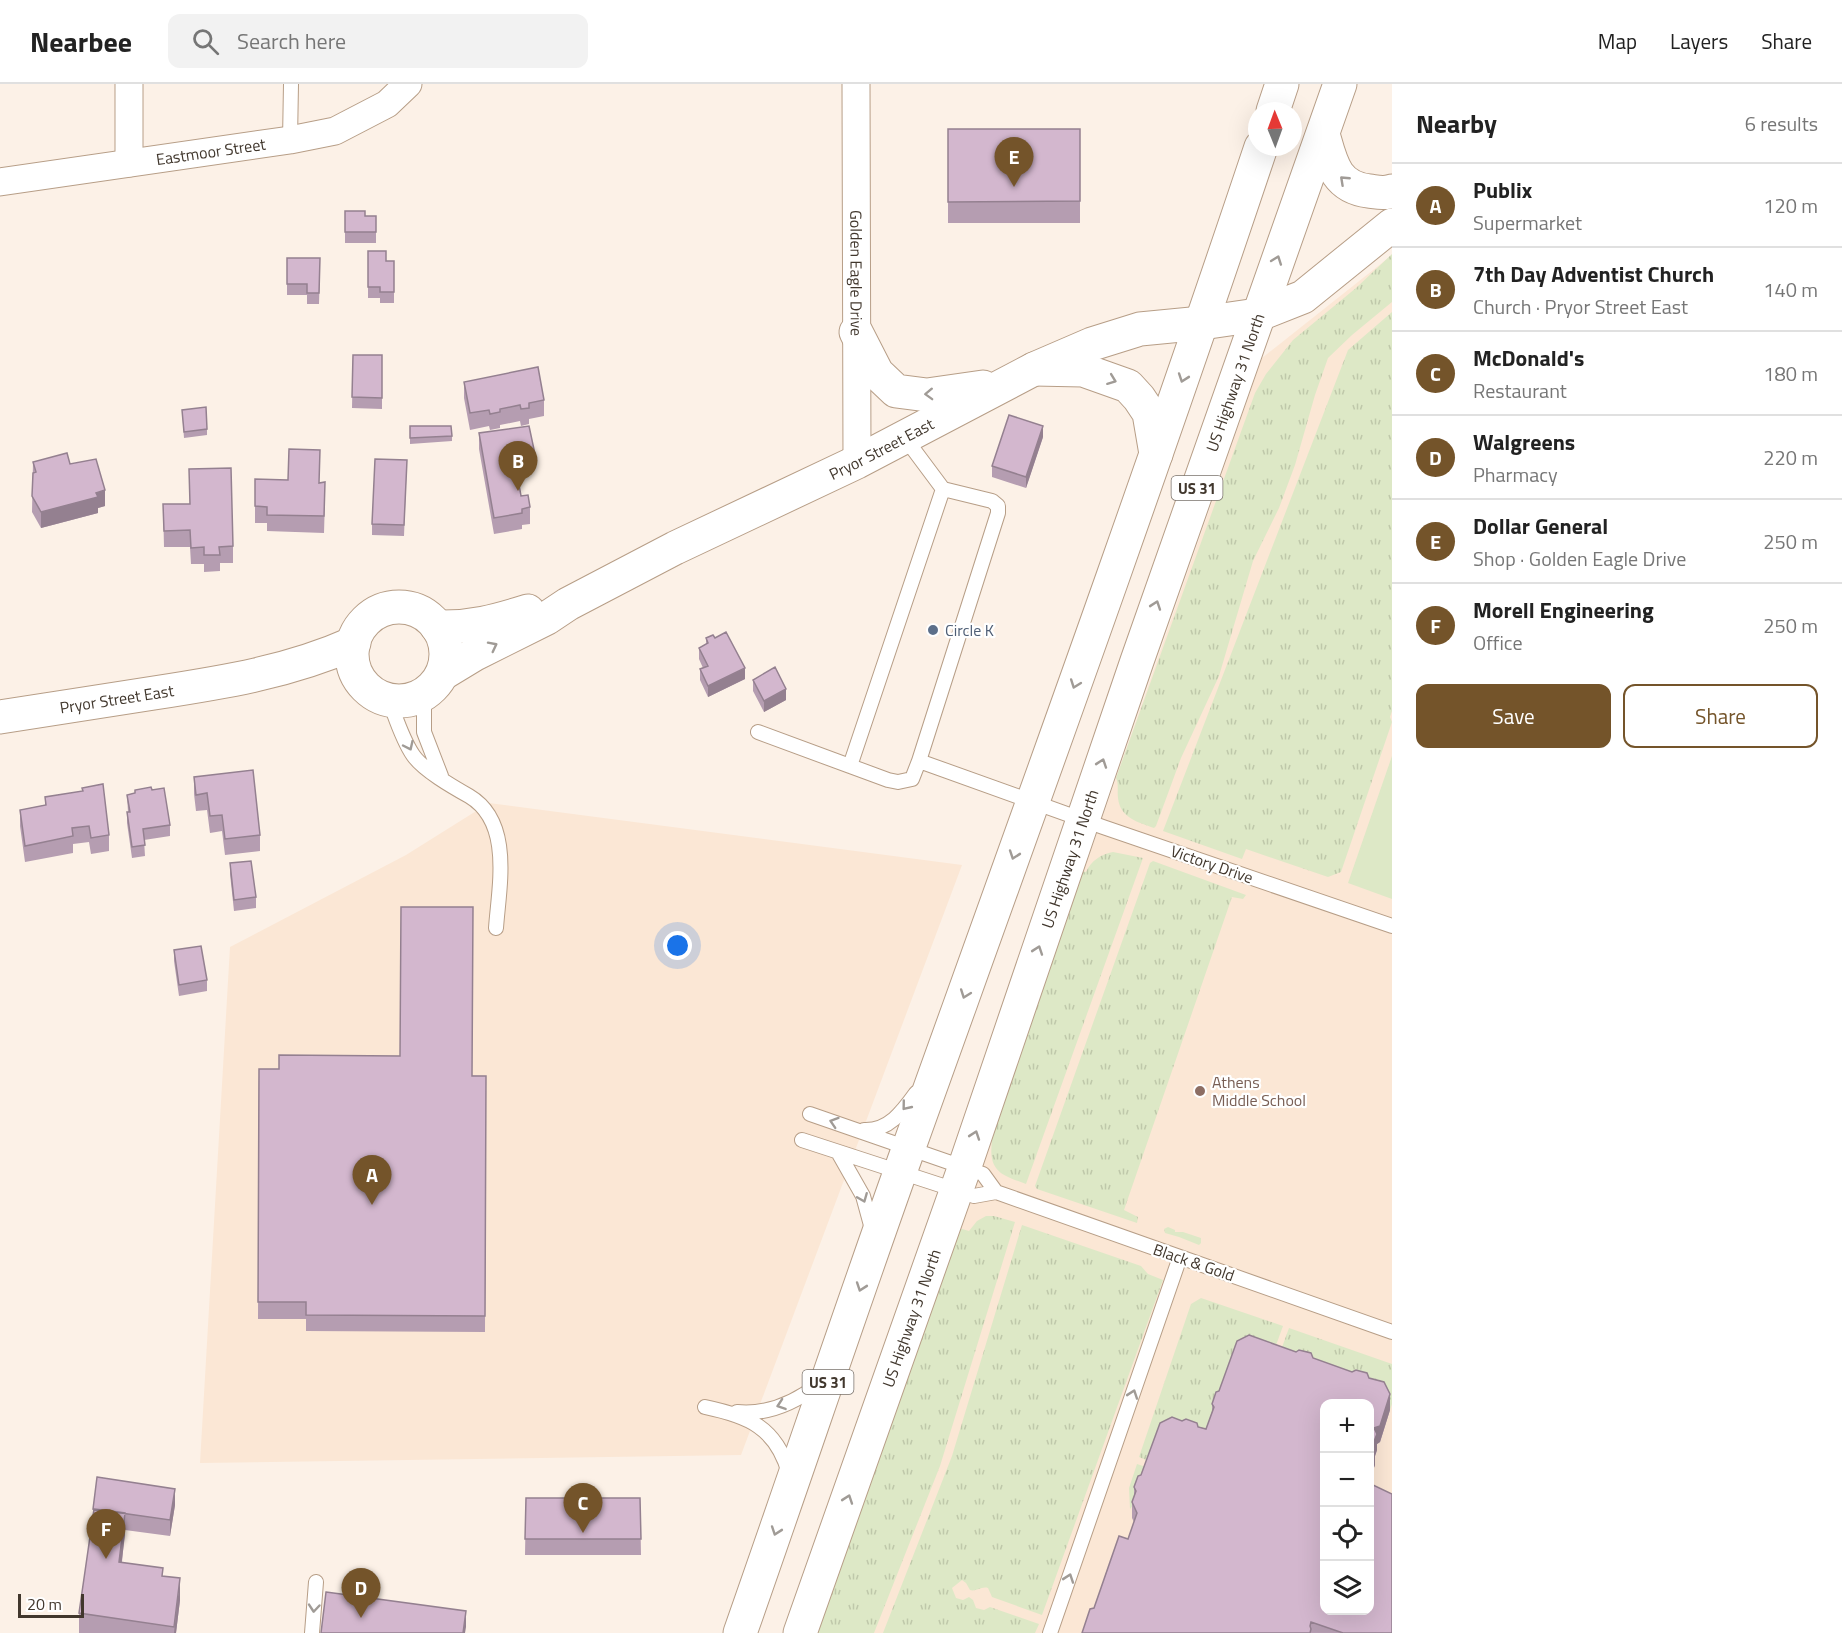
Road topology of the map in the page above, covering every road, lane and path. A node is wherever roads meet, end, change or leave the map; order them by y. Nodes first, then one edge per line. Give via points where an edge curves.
1 (129, 84) edge
2 (291, 84) edge
3 (408, 84) edge
4 (856, 84) edge
5 (1282, 84) edge
6 (1340, 84) edge
7 (1276, 102) edge
8 (1323, 134) junction
9 (291, 140) junction
10 (1257, 156) edge
11 (129, 163) junction
12 (0, 182) edge
13 (1392, 191) edge
14 (1392, 225) edge
15 (1257, 315) junction
16 (1202, 323) junction
17 (856, 332) junction
18 (1021, 376) junction
19 (905, 438) junction
20 (1156, 455) junction
21 (858, 462) junction
22 (943, 489) junction
23 (568, 604) junction
24 (437, 627) junction
25 (354, 642) junction
26 (234, 681) junction
27 (433, 684) junction
28 (381, 697) junction
29 (0, 717) edge
30 (758, 732) dead end
31 (920, 761) junction
32 (850, 766) junction
33 (444, 781) junction
34 (1033, 800) junction
35 (1083, 819) junction
36 (1392, 926) edge
37 (496, 928) dead end
38 (941, 1060) junction
39 (810, 1114) dead end
40 (857, 1129) junction
41 (802, 1140) dead end
42 (838, 1152) junction
43 (905, 1160) junction
44 (960, 1178) junction
45 (996, 1192) junction
46 (874, 1249) junction
47 (1180, 1257) junction
48 (1392, 1332) edge
49 (829, 1377) junction
50 (705, 1407) dead end
51 (726, 1412) junction
52 (792, 1484) junction
53 (316, 1582) dead end
54 (312, 1633) edge
55 (740, 1633) edge
56 (800, 1633) edge
57 (1050, 1633) edge

1 - 11 street
2 - 9 lane
3 - 9 street, Eastmoor Street via 387,105 335,131
4 - 17 street, Golden Eagle Drive
5 - 7 main road
6 - 8 main road, US Highway 31 North / US 31
13 -> 8 main road via 1357,190 1346,184 1331,164
15 -> 8 main road, US Highway 31 North / US 31
9 - 11 street, Eastmoor Street
10 - 16 main road, US 31
11 - 12 street, Eastmoor Street
14 - 15 main road, Pryor Street East via 1303,297
15 - 16 main road, Pryor Street East
35 -> 15 main road, US Highway 31 North / US 31
16 - 18 main road, Pryor Street East via 1140,329 1092,344
16 -> 20 main road, US 31
18 -> 17 main road via 927,395 896,391 877,373
17 - 21 street, Golden Eagle Drive
18 - 19 main road, Pryor Street East
18 -> 20 main road via 1083,370 1128,386 1149,413
19 - 21 main road, Pryor Street East
19 - 22 lane
20 -> 34 main road, US 31
21 - 23 main road, Pryor Street East via 675,548
22 - 31 lane via 992,501 998,506 998,513
22 - 32 lane
23 - 24 main road, Pryor Street East via 542,607 487,624
27 -> 23 main road, Pryor Street East via 475,654
24 - 25 main road via 416,611 390,608 367,620
24 - 27 main road via 443,638 446,662
25 - 26 main road, Pryor Street East via 298,665
25 - 28 main road via 352,657 356,671 363,684
26 - 28 main road, Pryor Street East via 333,679
26 - 29 main road, Pryor Street East
27 - 28 main road via 407,700
27 - 33 lane via 424,732
28 -> 33 lane via 414,756
30 - 32 lane
31 - 32 lane via 912,778 898,782
31 - 34 lane, Victory Drive
33 - 37 lane via 477,801 490,816 501,857
34 - 35 lane, Victory Drive
34 -> 38 main road, US 31
35 - 36 lane, Victory Drive
44 -> 35 main road, US Highway 31 North / US 31
38 -> 40 lane via 890,1123 873,1130
38 - 43 main road, US 31
40 -> 39 lane
40 - 43 lane
41 - 42 lane
42 - 43 lane
42 -> 46 lane via 863,1196
43 - 44 lane, Black & Gold
43 - 44 lane, Black & Gold
43 - 46 main road, US 31
44 - 45 lane, Black & Gold via 974,1196
44 - 45 lane, Black & Gold via 983,1174
56 -> 44 main road, US Highway 31 North / US 31
45 - 47 lane, Black & Gold
46 -> 49 main road, US 31
47 - 48 lane, Black & Gold
57 -> 47 lane
49 -> 51 lane via 782,1406 756,1412
49 - 52 main road, US 31
50 - 51 lane
51 - 52 lane via 750,1420 771,1437 784,1458
52 -> 55 main road, US 31
53 -> 54 lane

